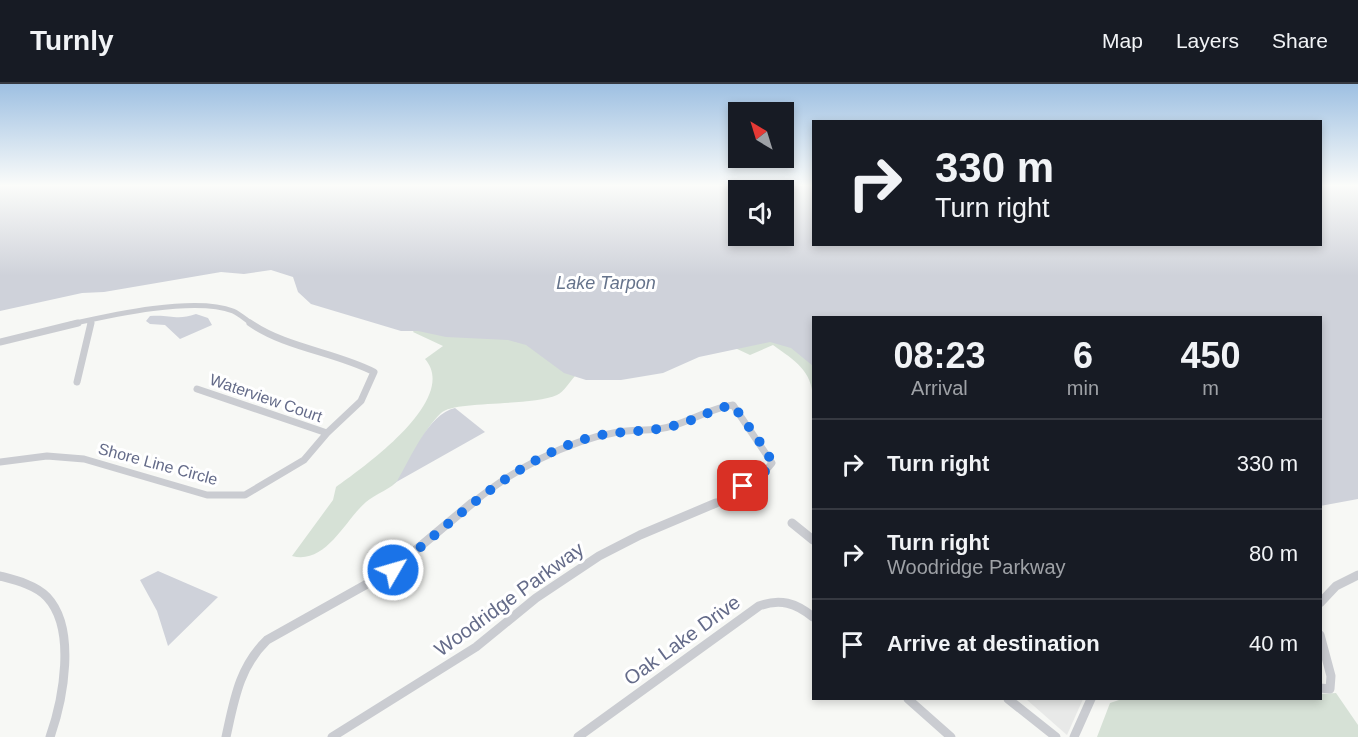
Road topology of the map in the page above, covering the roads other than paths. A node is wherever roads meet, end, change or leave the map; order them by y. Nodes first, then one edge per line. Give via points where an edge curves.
1 (91, 321) junction
2 (0, 342) edge
3 (77, 382) dead end
4 (196, 389) dead end
5 (327, 433) junction
6 (0, 462) edge
7 (792, 523) dead end
8 (812, 539) edge
9 (1358, 575) edge
10 (0, 576) edge
11 (1322, 601) edge
12 (812, 615) edge
13 (1322, 642) edge
14 (1322, 688) edge
15 (909, 700) edge
16 (1009, 700) edge
17 (1091, 700) edge
18 (50, 737) edge
19 (226, 737) edge
20 (332, 737) edge
21 (578, 737) edge
22 (951, 737) edge
23 (1056, 737) edge
24 (1074, 737) edge

1 - 2 street, Shore Line Circle
1 - 3 street
1 - 5 street, Shore Line Circle via 174,307 231,310 255,327 350,359 374,372 361,401
4 - 5 street, Waterview Court
5 - 6 street, Shore Line Circle via 293,469 245,495 207,495 84,459 47,456
7 - 8 street
9 - 11 street via 1336,586
10 - 18 street via 47,597 60,619 63,684
12 - 21 street, Oak Lake Drive via 784,601 759,606
13 - 14 street via 1331,676 1330,689
15 - 22 street
16 - 23 street
17 - 24 street
19 - 20 street, Woodridge Parkway via 241,676 253,652 267,640 393,570 498,483 586,439 671,427 733,405 772,463 762,475 706,509 599,556 536,598 476,647

